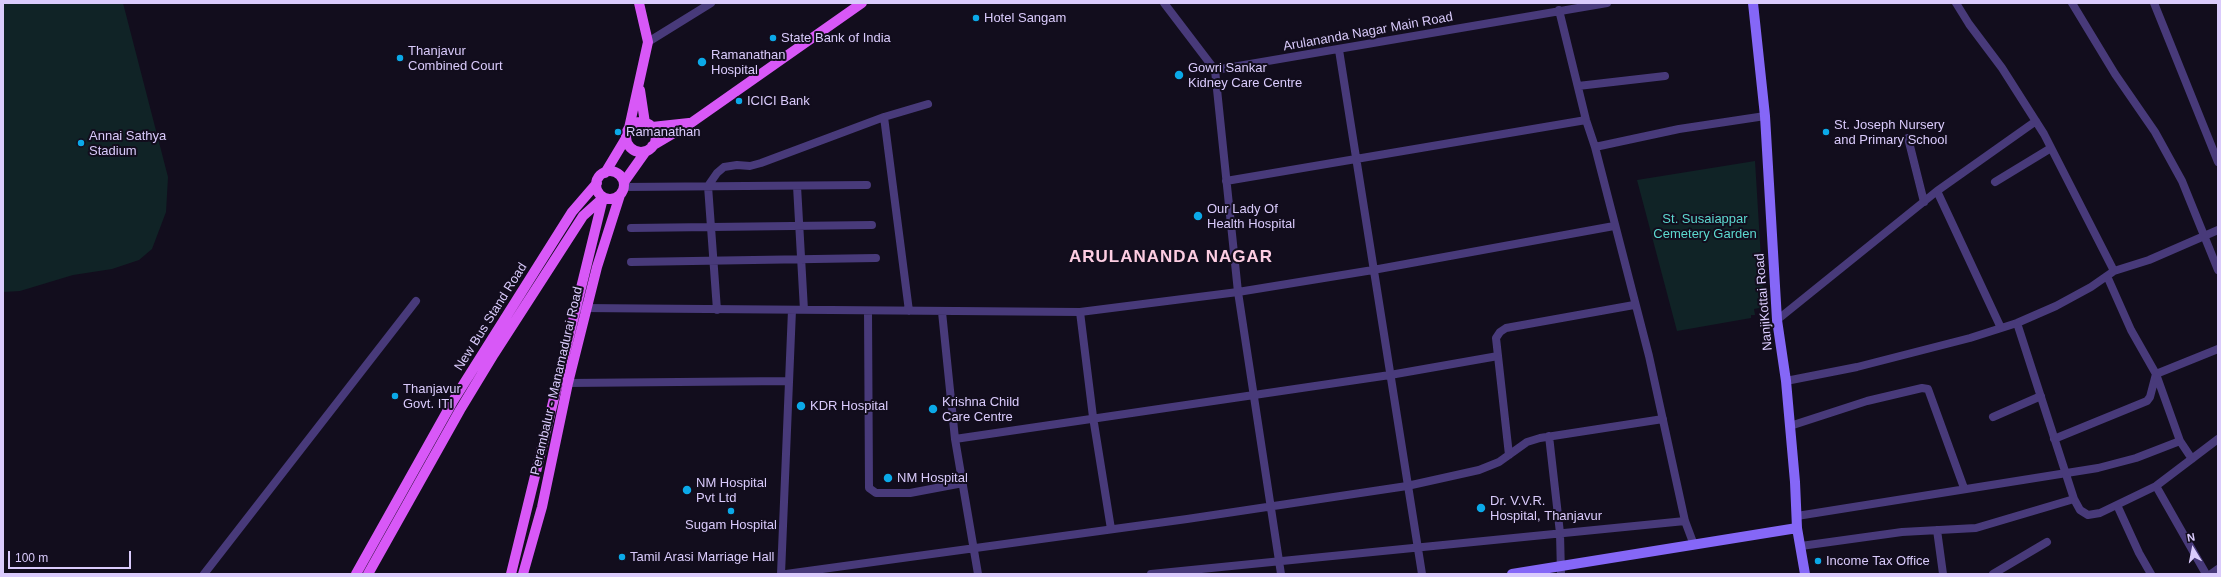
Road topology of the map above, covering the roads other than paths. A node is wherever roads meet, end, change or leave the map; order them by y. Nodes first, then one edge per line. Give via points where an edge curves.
1 (710, 3) edge
2 (862, 3) edge
3 (1164, 3) edge
4 (1607, 3) edge
5 (1753, 3) edge
6 (1956, 3) edge
7 (2072, 3) edge
8 (2154, 3) edge
9 (640, 4) edge
10 (1559, 10) junction
11 (648, 42) junction
12 (1339, 50) junction
13 (1215, 70) junction
14 (1666, 76) dead end
15 (639, 82) junction
16 (1578, 86) junction
17 (928, 104) dead end
18 (1765, 116) junction
19 (884, 117) junction
20 (1586, 120) junction
21 (2036, 121) junction
22 (691, 123) junction
23 (648, 125) junction
24 (628, 133) junction
25 (1908, 138) dead end
26 (1595, 147) junction
27 (2051, 148) junction
28 (649, 149) junction
29 (1356, 159) junction
30 (2218, 162) edge
31 (605, 173) junction
32 (1226, 181) junction
33 (1995, 182) dead end
34 (597, 183) junction
35 (867, 185) dead end
36 (708, 186) junction
37 (797, 186) junction
38 (623, 188) junction
39 (1937, 191) junction
40 (604, 198) junction
41 (1924, 202) junction
42 (872, 225) dead end
43 (799, 226) junction
44 (1614, 226) junction
45 (711, 227) junction
46 (631, 228) dead end
47 (2218, 230) edge
48 (2203, 236) junction
49 (876, 258) dead end
50 (801, 259) junction
51 (713, 260) junction
52 (631, 262) dead end
53 (1373, 270) junction
54 (2218, 270) edge
55 (2110, 274) junction
56 (1238, 292) junction
57 (416, 302) dead end
58 (1634, 305) junction
59 (576, 307) junction
60 (588, 309) junction
61 (717, 310) junction
62 (792, 310) junction
63 (804, 310) junction
64 (868, 310) junction
65 (909, 311) junction
66 (942, 312) junction
67 (1080, 312) junction
68 (1777, 320) junction
69 (2017, 323) junction
70 (2001, 328) junction
71 (2218, 348) edge
72 (1498, 356) junction
73 (2156, 374) junction
74 (1390, 375) junction
75 (790, 381) junction
76 (1786, 381) junction
77 (568, 383) junction
78 (1254, 395) junction
79 (2041, 396) junction
80 (1993, 417) dead end
81 (1093, 418) junction
82 (1663, 419) junction
83 (1790, 426) junction
84 (1549, 436) junction
85 (2054, 438) junction
86 (955, 439) junction
87 (2218, 439) edge
88 (2180, 441) junction
89 (1509, 455) junction
90 (2192, 459) junction
91 (2065, 472) junction
92 (962, 483) junction
93 (1407, 486) junction
94 (2156, 486) junction
95 (1964, 488) junction
96 (2074, 499) junction
97 (529, 505) junction
98 (2118, 505) junction
99 (1271, 507) junction
100 (542, 508) junction
101 (1797, 516) junction
102 (1685, 521) junction
103 (1796, 528) junction
104 (1111, 529) junction
105 (1937, 530) junction
106 (1560, 533) junction
107 (2047, 542) dead end
108 (1694, 545) junction
109 (1801, 546) junction
110 (1418, 547) junction
111 (974, 548) junction
112 (1279, 562) junction
113 (2218, 569) edge
114 (1561, 570) edge
115 (204, 574) edge
116 (356, 574) edge
117 (368, 574) edge
118 (510, 574) edge
119 (523, 574) edge
120 (781, 574) edge
121 (786, 574) edge
122 (978, 574) edge
123 (1150, 574) edge
124 (1281, 574) edge
125 (1422, 574) edge
126 (1512, 574) edge
127 (1805, 574) edge
128 (1943, 574) edge
129 (1993, 574) edge
130 (2151, 574) edge
131 (2206, 574) edge
132 (2211, 574) edge

1 - 11 street
2 - 22 main road
3 - 13 street
4 - 10 street, Arulananda Nagar Main Road
5 - 18 main road, NanjiKottai Road
6 - 21 street
7 - 48 street via 2115,74 2155,132 2182,181
8 - 30 street
9 - 11 main road
10 - 12 street, Arulananda Nagar Main Road
10 - 16 street
11 - 15 main road
12 - 13 street, Arulananda Nagar Main Road
12 - 29 street
13 - 32 street
14 - 16 street
15 - 23 main road
15 - 24 main road
16 - 20 street
17 - 19 street
18 - 26 street via 1679,129
18 - 68 main road, NanjiKottai Road
19 - 36 street via 761,163 724,167
19 - 65 street
20 - 26 street
20 - 29 street
21 - 27 street
21 - 39 street
22 - 23 main road
22 - 28 main road
23 - 24 main road via 636,123
23 - 28 main road via 656,139
24 - 28 main road via 633,149
24 - 31 main road
25 - 41 street
26 - 44 street
27 - 33 street
27 - 55 street
28 - 38 main road, Perambalur - Manamadurai Road
29 - 32 street
29 - 53 street
31 - 34 main road
31 - 38 main road via 614,172
32 - 56 street
34 - 40 main road via 598,191
34 - 116 main road, New Bus Stand Road via 572,212 453,401
35 - 37 street
36 - 37 street
36 - 38 street
36 - 45 street
37 - 43 street
38 - 40 main road via 612,199
38 - 60 main road, Perambalur - Manamadurai Road via 597,267
39 - 41 street
39 - 70 street
40 - 59 main road
40 - 117 main road, New Bus Stand Road via 583,216 494,354
41 - 68 street
42 - 43 street
43 - 45 street
43 - 50 street
44 - 53 street
44 - 58 street
45 - 46 street
45 - 51 street
47 - 48 street
48 - 54 street
48 - 55 street
49 - 50 street
50 - 51 street
50 - 63 street
51 - 52 street
51 - 61 street
53 - 56 street
53 - 74 street
55 - 69 street via 2056,306
55 - 73 street via 2131,330
56 - 67 street
56 - 78 street
57 - 115 street
58 - 72 street via 1506,328 1496,338
58 - 82 street
59 - 60 street
59 - 97 main road
60 - 61 street
60 - 77 main road, Perambalur - Manamadurai Road
61 - 62 street
62 - 63 street
62 - 75 street
63 - 64 street
64 - 65 street
64 - 92 street via 869,488 876,494 910,493
65 - 66 street
66 - 67 street
66 - 86 street
67 - 81 street
68 - 76 main road, NanjiKottai Road
69 - 70 street
69 - 79 street
70 - 76 street via 1857,367
71 - 73 street
72 - 74 street
72 - 89 street
73 - 85 street via 2147,402
73 - 88 street
74 - 78 street
74 - 93 street
75 - 77 street
75 - 120 street
76 - 83 main road, NanjiKottai Road
77 - 100 main road, Perambalur - Manamadurai Road
78 - 81 street
78 - 99 street
79 - 80 street
79 - 85 street
81 - 86 street
81 - 104 street
82 - 84 street
82 - 102 street
83 - 95 street via 1867,401 1922,388 1928,389
83 - 101 main road, NanjiKottai Road
84 - 89 street via 1527,442
84 - 106 street
85 - 91 street
86 - 92 street
87 - 90 street
88 - 90 street
88 - 91 street via 2136,458 2098,468
89 - 93 street via 1479,470
90 - 94 street
91 - 95 street
91 - 96 street
92 - 111 street
93 - 99 street
93 - 110 street
94 - 98 street
94 - 131 street
95 - 101 street
96 - 98 street via 2080,510 2088,515
96 - 105 street via 1976,528
97 - 100 main road
97 - 118 main road
98 - 130 street
99 - 104 street
99 - 112 street
100 - 119 main road, Perambalur - Manamadurai Road
101 - 103 main road, NanjiKottai Road
102 - 106 street
102 - 108 street
103 - 108 main road
103 - 109 main road, NanjiKottai Road
104 - 111 street
105 - 109 street
105 - 128 street
106 - 110 street
106 - 114 street
107 - 129 street
108 - 114 main road
109 - 127 main road, NanjiKottai Road
110 - 112 street
110 - 125 street
111 - 121 street
111 - 122 street
112 - 123 street
112 - 124 street
113 - 132 street
114 - 126 main road

